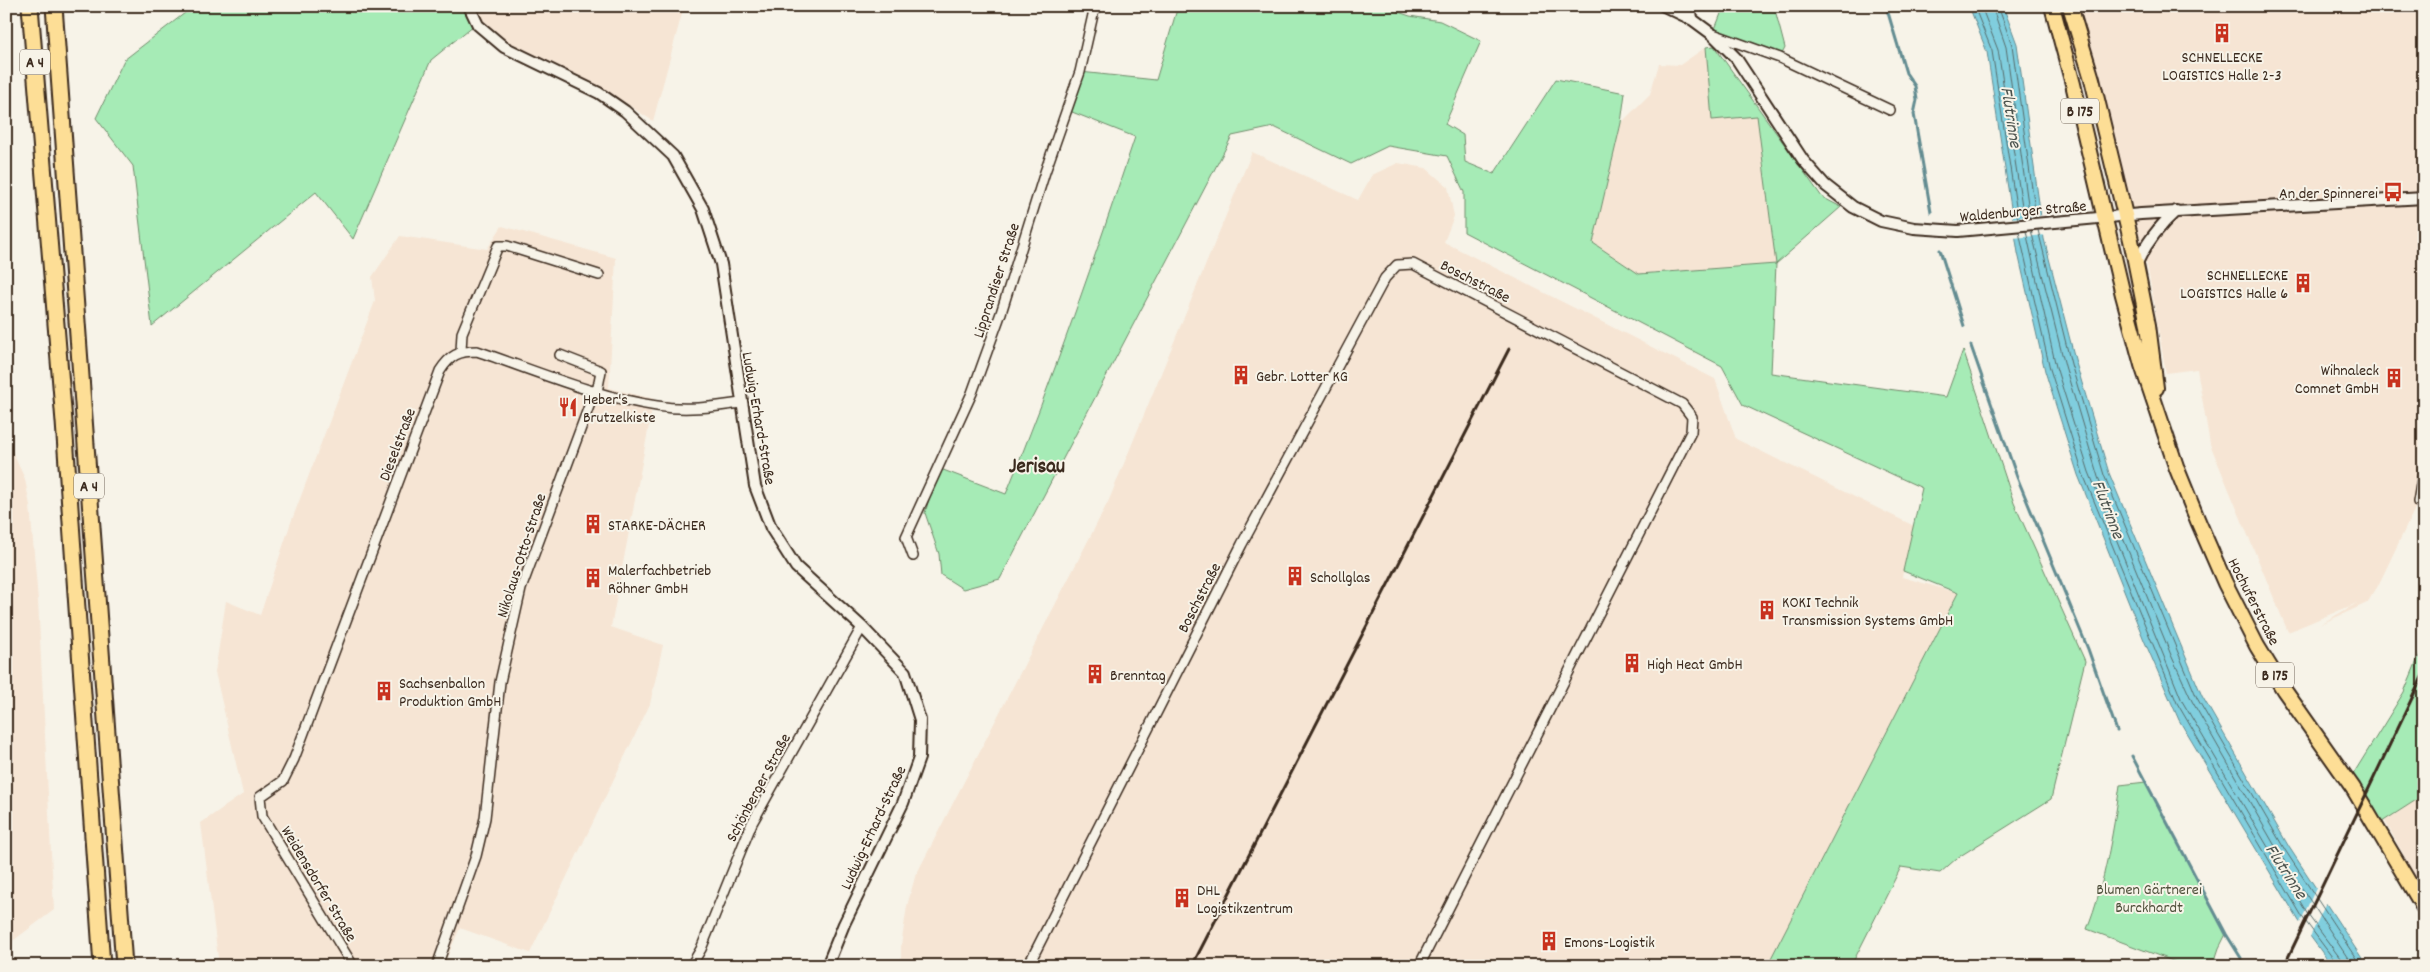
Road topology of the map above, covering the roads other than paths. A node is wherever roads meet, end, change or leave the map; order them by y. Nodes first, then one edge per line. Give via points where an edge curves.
1 (30, 6) edge
2 (54, 6) edge
3 (469, 6) edge
4 (1095, 6) edge
5 (1664, 6) edge
6 (1690, 6) edge
7 (2052, 6) edge
8 (2070, 6) edge
9 (1693, 20) junction
10 (1712, 34) junction
11 (1890, 110) dead end
12 (2424, 198) edge
13 (2176, 211) junction
14 (2125, 215) junction
15 (2105, 217) junction
16 (2136, 265) junction
17 (599, 275) dead end
18 (461, 351) junction
19 (560, 355) dead end
20 (596, 391) junction
21 (741, 403) junction
22 (2162, 424) junction
23 (2424, 467) edge
24 (2418, 502) dead end
25 (913, 556) dead end
26 (862, 627) junction
27 (262, 816) joint
28 (2424, 908) edge
29 (102, 966) edge
30 (124, 966) edge
31 (353, 966) edge
32 (437, 966) edge
33 (691, 966) edge
34 (827, 966) edge
35 (1028, 966) edge
36 (1419, 966) edge

1 - 29 highway, A 4 via 64,422
2 - 30 highway, A 4
3 - 21 street, Ludwig-Erhard-Straße via 478,25 504,48 599,93 626,111 673,156 703,209 721,264
4 - 25 street, Lipprandiser Straße via 1080,72 1001,313 972,393 906,537
5 - 9 street, Waldenburger Straße
6 - 9 street
7 - 15 main road, B 175
8 - 14 main road, B 175 via 2092,79
9 - 10 street, Waldenburger Straße
10 - 11 street, Waldenburger Straße via 1780,58
10 - 15 street, Waldenburger Straße via 1736,58 1803,160 1825,185 1846,202 1881,221 1914,228 1958,231
12 - 13 street, Waldenburger Straße
13 - 14 street, Waldenburger Straße
13 - 16 street via 2152,236
14 - 15 street, Waldenburger Straße
14 - 16 main road, Hochuferstraße / B 175
15 - 22 main road, Hochuferstraße / B 175 via 2128,315
16 - 22 main road, Hochuferstraße / B 175
17 - 18 street via 498,246 462,333
18 - 20 street via 477,351
18 - 27 street, Dieselstraße via 447,359 440,370 294,759 283,781 260,797
19 - 20 street, Nikolaus-Otto-Straße via 601,371
20 - 21 street via 658,407 698,409
20 - 32 street, Nikolaus-Otto-Straße via 521,589 500,682 485,818 476,856
21 - 26 street, Ludwig-Erhard-Straße via 754,486 771,528 796,567
22 - 28 main road, Hochuferstraße / B 175 via 2177,469 2225,584 2257,646 2353,788
23 - 24 street
26 - 33 street, Schönberger Straße via 752,823
26 - 34 street, Ludwig-Erhard-Straße via 905,672 920,720 920,758 903,803
27 - 31 street, Weidensdorfer Straße
35 - 36 street, Boschstraße via 1242,544 1385,278 1397,265 1413,264 1682,404 1692,417 1691,432

